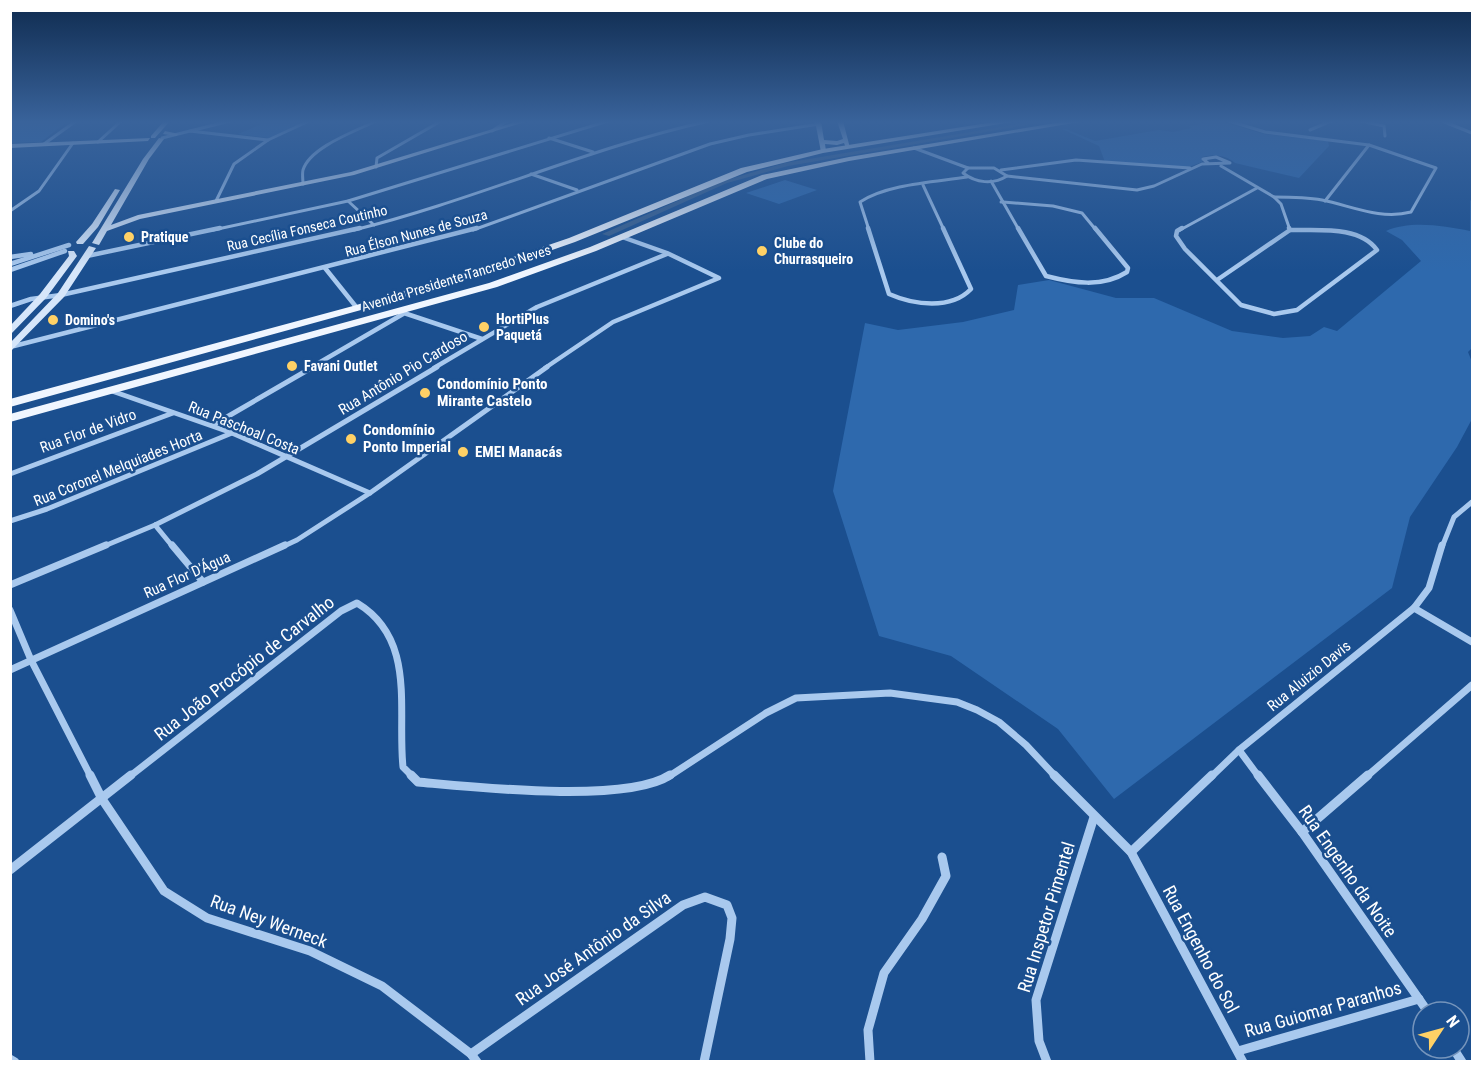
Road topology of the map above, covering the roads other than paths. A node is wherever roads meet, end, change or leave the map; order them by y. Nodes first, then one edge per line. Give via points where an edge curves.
1 (53, 171) edge
2 (139, 171) edge
3 (231, 171) edge
4 (303, 171) edge
5 (359, 171) edge
6 (444, 171) edge
7 (540, 171) edge
8 (632, 171) edge
9 (743, 171) edge
10 (791, 171) edge
11 (965, 171) edge
12 (1002, 171) edge
13 (1176, 171) edge
14 (1186, 171) edge
15 (1230, 171) edge
16 (1349, 171) edge
17 (1436, 171) edge
18 (531, 174) junction
19 (1181, 174) junction
20 (1007, 176) junction
21 (967, 177) junction
22 (123, 180) dead end
23 (991, 181) junction
24 (303, 184) junction
25 (923, 185) junction
26 (1257, 188) junction
27 (578, 190) junction
28 (1274, 197) junction
29 (216, 201) junction
30 (348, 201) junction
31 (1325, 201) junction
32 (1001, 202) junction
33 (10, 211) edge
34 (138, 217) junction
35 (109, 220) junction
36 (98, 221) junction
37 (374, 225) junction
38 (103, 230) junction
39 (1290, 230) junction
40 (586, 235) junction
41 (622, 237) junction
42 (572, 240) junction
43 (80, 242) junction
44 (610, 242) junction
45 (92, 249) junction
46 (593, 249) junction
47 (68, 250) junction
48 (44, 253) junction
49 (667, 254) junction
50 (10, 257) edge
51 (21, 261) junction
52 (28, 263) junction
53 (10, 264) edge
54 (325, 268) junction
55 (10, 270) edge
56 (1217, 280) junction
57 (61, 295) junction
58 (43, 296) junction
59 (10, 306) edge
60 (357, 308) junction
61 (402, 313) junction
62 (351, 326) junction
63 (10, 332) edge
64 (483, 339) junction
65 (12, 347) edge
66 (108, 390) junction
67 (10, 403) edge
68 (174, 412) junction
69 (10, 418) edge
70 (213, 425) junction
71 (232, 433) junction
72 (287, 458) junction
73 (10, 474) edge
74 (370, 493) junction
75 (1473, 502) edge
76 (10, 521) edge
77 (156, 525) junction
78 (203, 582) junction
79 (10, 585) edge
80 (1414, 608) junction
81 (10, 610) edge
82 (1473, 642) edge
83 (31, 660) junction
84 (10, 670) edge
85 (1473, 685) edge
86 (1239, 750) junction
87 (102, 799) junction
88 (1094, 818) junction
89 (1302, 832) junction
90 (1131, 852) junction
91 (942, 857) dead end
92 (10, 870) edge
93 (1419, 999) joint
94 (1238, 1052) junction
95 (474, 1058) edge
96 (10, 1059) edge
97 (15, 1062) edge
98 (704, 1062) edge
99 (870, 1062) edge
100 (1047, 1062) edge
101 (1243, 1062) edge

1 - 33 street via 39,191
2 - 35 street
3 - 29 street
4 - 24 street
5 - 24 street
6 - 30 street
7 - 18 street, Rua Cecília Fonseca Coutinho
8 - 27 street, Rua Élson Nunes de Souza
9 - 40 main road, Avenida Presidente Tancredo Neves
10 - 41 main road, Avenida Presidente Tancredo Neves via 765,177
11 - 21 street
12 - 20 street
13 - 19 street
14 - 19 street
15 - 26 street
16 - 31 street
17 - 31 street via 1411,212 1383,215
18 - 27 street
18 - 37 street, Rua Cecília Fonseca Coutinho
19 - 20 street via 1157,186 1137,190
20 - 23 street
21 - 23 street
21 - 25 street
22 - 36 street
23 - 32 street
24 - 29 street
25 - 25 street via 878,193 860,202 889,294 912,303 952,300 971,289
26 - 28 street
26 - 56 street via 1175,234
27 - 54 street, Rua Élson Nunes de Souza via 466,232
28 - 31 street
28 - 39 street via 1281,204
29 - 34 street
30 - 37 street
30 - 45 street
32 - 32 street via 1046,276 1082,283 1113,280 1127,272 1128,268 1082,213 1053,206
34 - 35 street
34 - 38 street
35 - 36 street
35 - 38 street
36 - 43 street
37 - 57 street, Rua Cecília Fonseca Coutinho
38 - 45 street
39 - 56 street
39 - 56 street via 1353,234 1375,244 1377,250 1297,310 1285,313 1261,312 1241,305
40 - 42 main road, Avenida Presidente Tancredo Neves
40 - 44 main road via 594,241
41 - 44 main road, Avenida Presidente Tancredo Neves
41 - 49 street
42 - 46 main road via 593,244
42 - 60 main road, Avenida Presidente Tancredo Neves
43 - 45 street
43 - 47 street
44 - 46 main road, Avenida Presidente Tancredo Neves
45 - 47 street
45 - 57 street
46 - 61 main road, Avenida Presidente Tancredo Neves
47 - 48 street
47 - 52 street
47 - 58 street via 73,256
48 - 50 street
48 - 51 street
49 - 64 street, Rua Antônio Pio Cardoso via 565,293
49 - 74 street, Rua Flor D'Água via 718,279 613,322
50 - 51 street
51 - 52 street
51 - 53 street
52 - 55 street
54 - 60 street
54 - 65 street, Rua Élson Nunes de Souza
57 - 58 street, Rua Cecília Fonseca Coutinho
57 - 65 street
58 - 59 street, Rua Cecília Fonseca Coutinho
58 - 63 street
60 - 62 main road via 359,318
60 - 67 main road, Avenida Presidente Tancredo Neves
61 - 62 main road, Avenida Presidente Tancredo Neves
61 - 64 street
61 - 70 street
62 - 66 main road, Avenida Presidente Tancredo Neves
64 - 72 street, Rua Antônio Pio Cardoso
66 - 68 street, Rua Paschoal Costa
66 - 69 main road, Avenida Presidente Tancredo Neves
68 - 70 street, Rua Paschoal Costa
68 - 73 street, Rua Flor de Vidro
70 - 71 street, Rua Paschoal Costa
71 - 72 street, Rua Paschoal Costa
71 - 76 street, Rua Coronel Melquiades Horta
72 - 74 street, Rua Paschoal Costa
72 - 77 street, Rua Antônio Pio Cardoso
74 - 78 street, Rua Flor D'Água via 297,540
75 - 80 street, Rua Aluizio Davis via 1448,527 1430,586
77 - 78 street
77 - 79 street, Rua Antônio Pio Cardoso
78 - 83 street, Rua Flor D'Água
80 - 82 street
80 - 86 street, Rua Aluizio Davis
81 - 83 street, Rua Ney Werneck
83 - 84 street, Rua Flor D'Água
83 - 87 street, Rua Ney Werneck
85 - 89 street
86 - 89 street, Rua Engenho da Noite
86 - 90 street, Rua Aluizio Davis
87 - 88 street, Rua João Procópio de Carvalho via 341,611 357,603 377,620 397,652 402,679 403,767 418,782 522,790 634,788 663,780 765,713 796,698 890,693 957,702 999,722 1026,745
87 - 92 street
87 - 95 street, Rua Ney Werneck via 164,891 207,918 310,951 382,986
88 - 90 street, Rua João Procópio de Carvalho
88 - 100 street, Rua Inspetor Pimentel via 1036,1000 1039,1041
89 - 93 street, Rua Engenho da Noite
90 - 94 street, Rua Engenho do Sol
91 - 99 street via 946,876 884,973 868,1030
93 - 94 street, Rua Guiomar Paranhos
94 - 101 street, Rua Engenho do Sol
95 - 98 street, Rua José Antônio da Silva via 683,905 705,897 727,905 732,918
96 - 97 street

